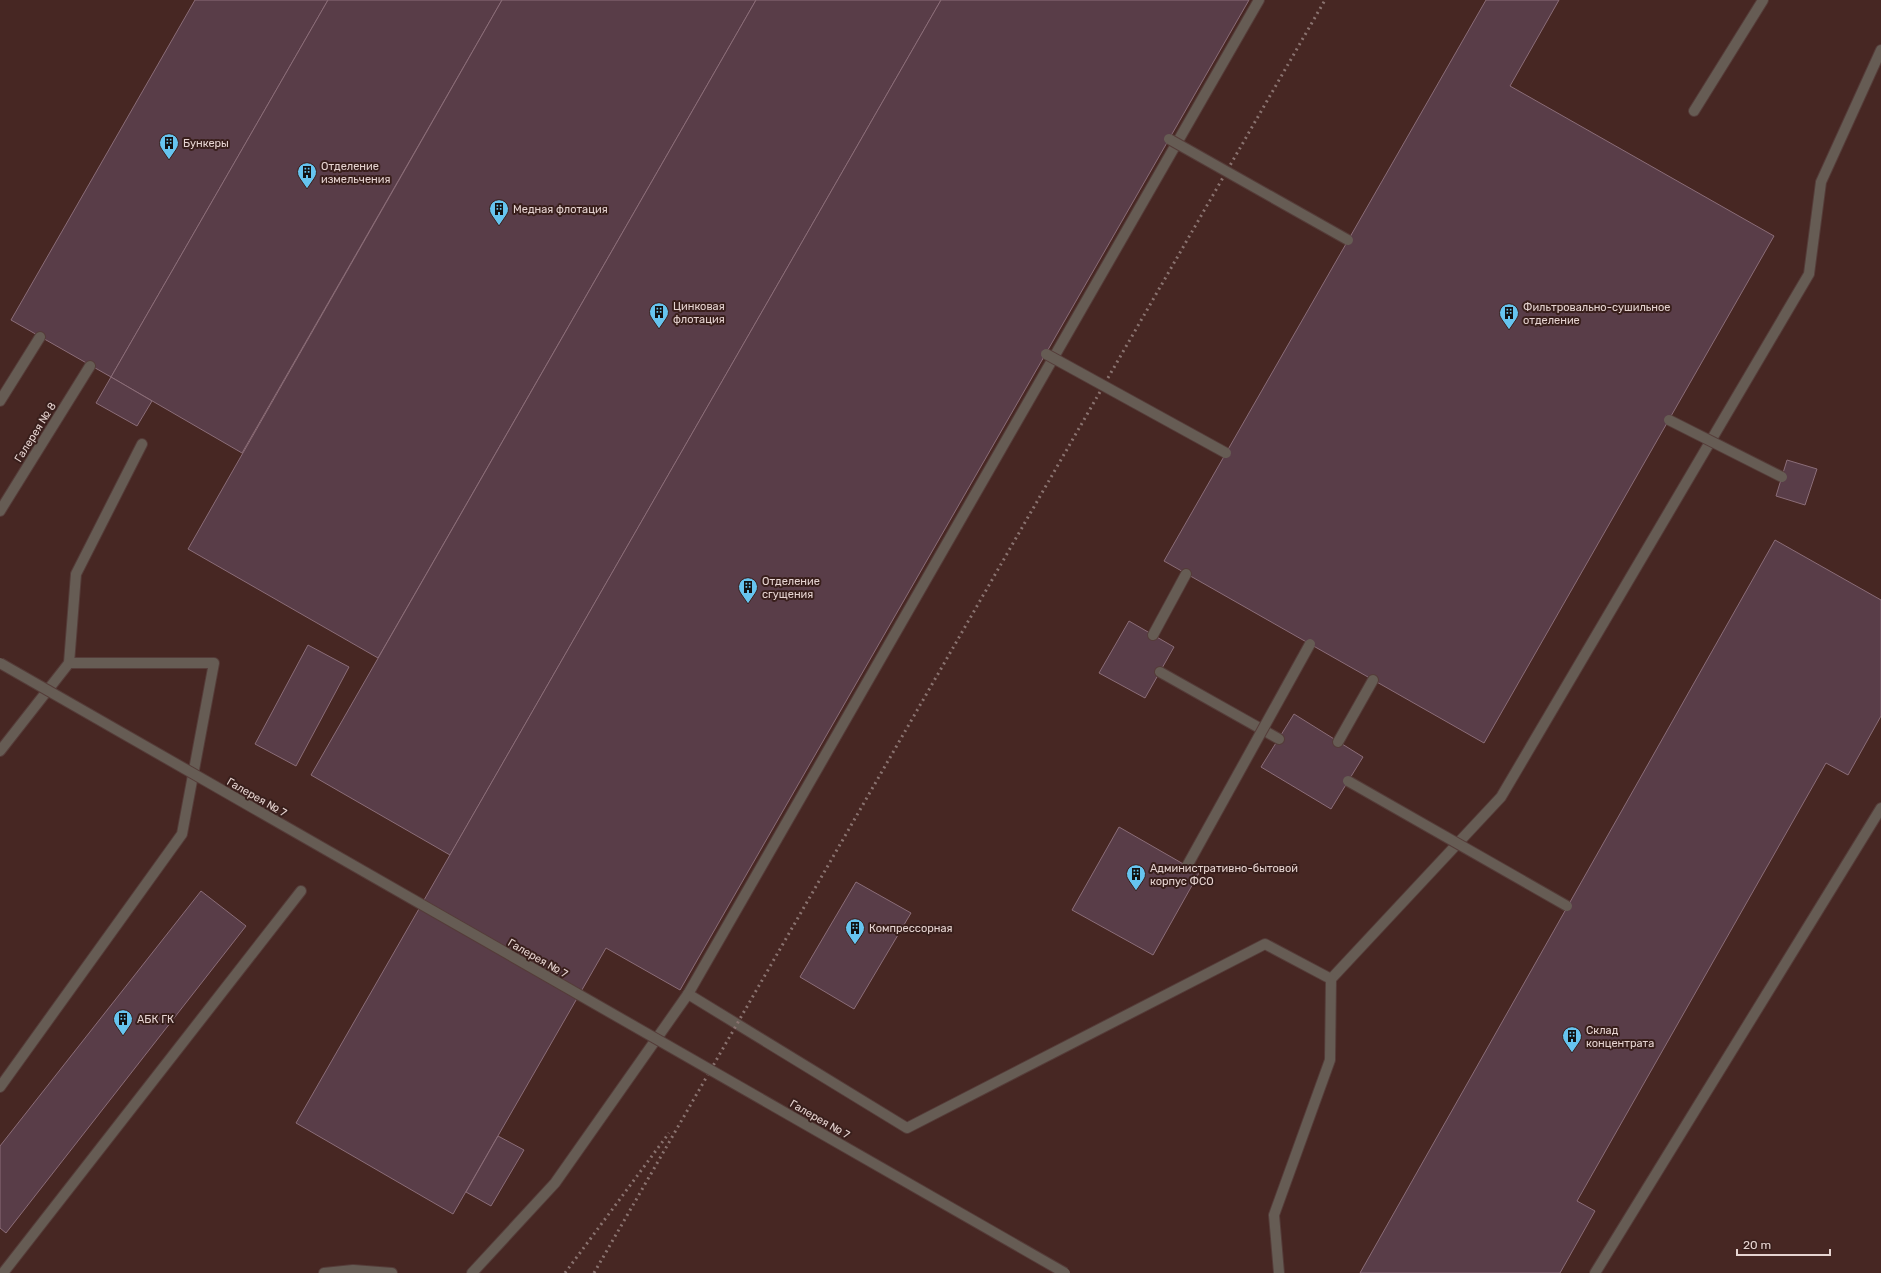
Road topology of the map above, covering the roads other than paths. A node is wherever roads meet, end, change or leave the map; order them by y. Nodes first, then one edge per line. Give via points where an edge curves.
1 (1259, 0) edge
2 (1764, 0) edge
3 (1881, 50) edge
4 (1694, 111) dead end
5 (1169, 139) dead end
6 (1348, 240) dead end
7 (40, 337) dead end
8 (1046, 354) dead end
9 (90, 366) dead end
10 (0, 401) edge
11 (1669, 420) dead end
12 (142, 444) dead end
13 (1226, 453) dead end
14 (1782, 477) dead end
15 (0, 511) edge
16 (1186, 574) dead end
17 (1153, 635) dead end
18 (1310, 644) dead end
19 (0, 663) edge
20 (69, 663) junction
21 (1160, 672) dead end
22 (1373, 680) dead end
23 (1279, 739) dead end
24 (1338, 742) dead end
25 (0, 751) edge
26 (1348, 781) dead end
27 (1881, 808) edge
28 (1188, 866) dead end
29 (301, 891) dead end
30 (1568, 906) dead end
31 (1331, 979) junction
32 (688, 994) junction
33 (0, 1087) edge
34 (3, 1273) edge
35 (324, 1273) edge
36 (392, 1273) edge
37 (472, 1273) edge
38 (1065, 1273) edge
39 (1279, 1273) edge
40 (1594, 1273) edge

1 - 32 street
2 - 4 street
3 - 31 street via 1821,182 1809,274 1501,797
5 - 6 street, bridge
7 - 10 street
8 - 13 street, bridge
9 - 15 street, Галерея № 8
11 - 14 street, bridge
12 - 20 street via 76,574
16 - 17 street
18 - 28 street, bridge
19 - 38 street, Галерея № 7, bridge
20 - 25 street
20 - 33 street via 214,663 182,834
21 - 23 street
22 - 24 street
26 - 30 street, bridge
27 - 40 street
29 - 34 street
31 - 32 street via 1265,944 907,1128
31 - 39 street via 1330,1060 1274,1216
32 - 37 street via 555,1183
35 - 36 street via 353,1270

